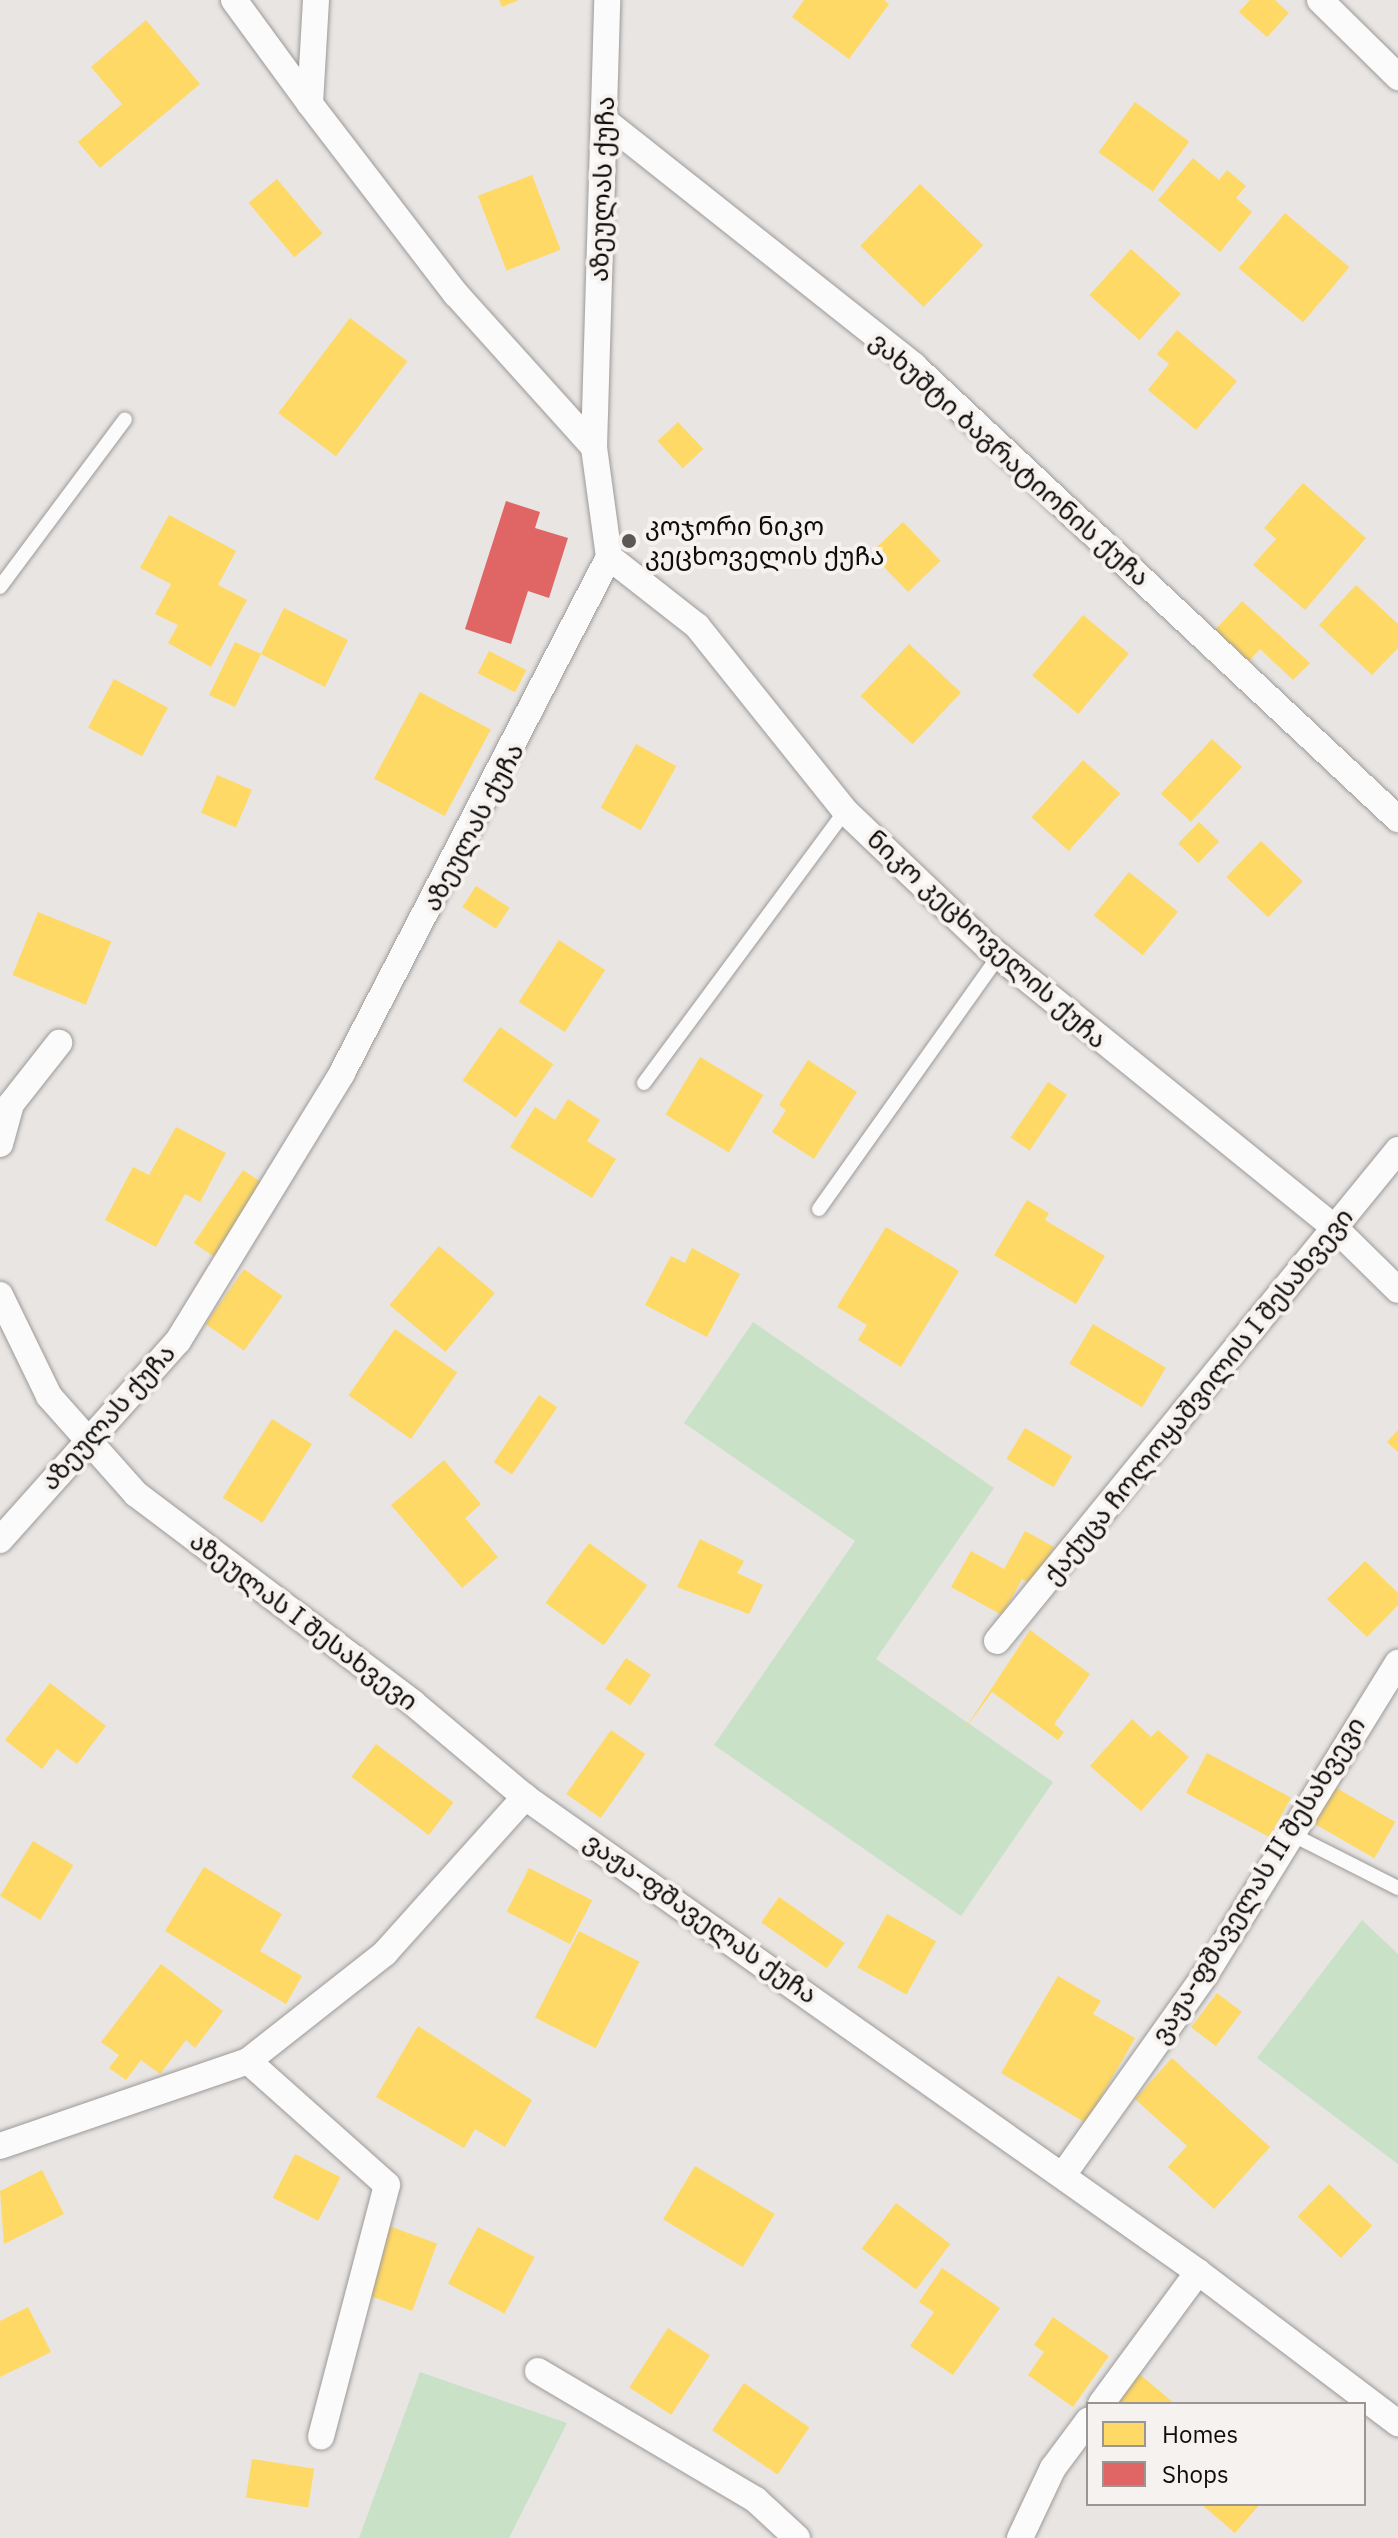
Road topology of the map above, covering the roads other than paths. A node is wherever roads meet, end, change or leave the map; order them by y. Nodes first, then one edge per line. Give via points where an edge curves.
1 (234, 0) edge
2 (316, 0) edge
3 (607, 0) edge
4 (1320, 0) edge
5 (1398, 77) edge
6 (310, 104) junction
7 (604, 120) junction
8 (125, 419) dead end
9 (594, 447) junction
10 (609, 557) junction
11 (0, 587) edge
12 (845, 811) junction
13 (1398, 819) edge
14 (998, 957) junction
15 (59, 1043) dead end
16 (644, 1083) dead end
17 (0, 1144) edge
18 (1398, 1150) edge
19 (819, 1209) dead end
20 (1335, 1228) junction
21 (1398, 1290) edge
22 (0, 1295) edge
23 (88, 1442) junction
24 (0, 1540) edge
25 (997, 1641) dead end
26 (1398, 1663) edge
27 (525, 1797) junction
28 (1291, 1834) junction
29 (1398, 1888) edge
30 (248, 2061) junction
31 (0, 2146) edge
32 (1063, 2175) junction
33 (1198, 2272) junction
34 (538, 2371) dead end
35 (1102, 2402) edge
36 (1398, 2423) edge
37 (1086, 2424) edge
38 (321, 2437) dead end
39 (797, 2538) edge
40 (1020, 2538) edge

1 - 6 street
2 - 6 street
3 - 7 street, აზეულას ქუჩა
4 - 5 street
6 - 9 street via 456,294
7 - 9 street, აზეულას ქუჩა
7 - 13 street, ვახუშტი ბაგრატიონის ქუჩა via 914,366
8 - 11 lane
9 - 10 street, აზეულას ქუჩა
10 - 12 street, ნიკო კეცხოველის ქუჩა via 697,626
10 - 23 street, აზეულას ქუჩა via 342,1073 178,1341
12 - 14 street, ნიკო კეცხოველის ქუჩა
12 - 16 lane
14 - 19 lane
14 - 20 street, ნიკო კეცხოველის ქუჩა
15 - 17 street via 11,1104
18 - 20 street, ქაქუცა ჩოლოყაშვილის I შესახვევი
20 - 21 street, ნიკო კეცხოველის ქუჩა
20 - 25 street, ქაქუცა ჩოლოყაშვილის I შესახვევი
22 - 23 street, აზეულას I შესახვევი via 49,1396
23 - 24 street, აზეულას ქუჩა
23 - 27 street, აზეულას I შესახვევი via 136,1494 413,1703
26 - 28 street, ვაჟა-ფშაველას II შესახვევი
27 - 30 street via 385,1953
27 - 32 street, ვაჟა-ფშაველას ქუჩა
28 - 29 lane
28 - 32 street, ვაჟა-ფშაველას II შესახვევი via 1205,1975
30 - 31 street
30 - 38 street via 387,2185
32 - 33 street, ვაჟა-ფშაველას ქუჩა
33 - 35 street
33 - 36 street, ვაჟა-ფშაველას ქუჩა
34 - 39 street via 756,2500
37 - 40 street via 1053,2468

